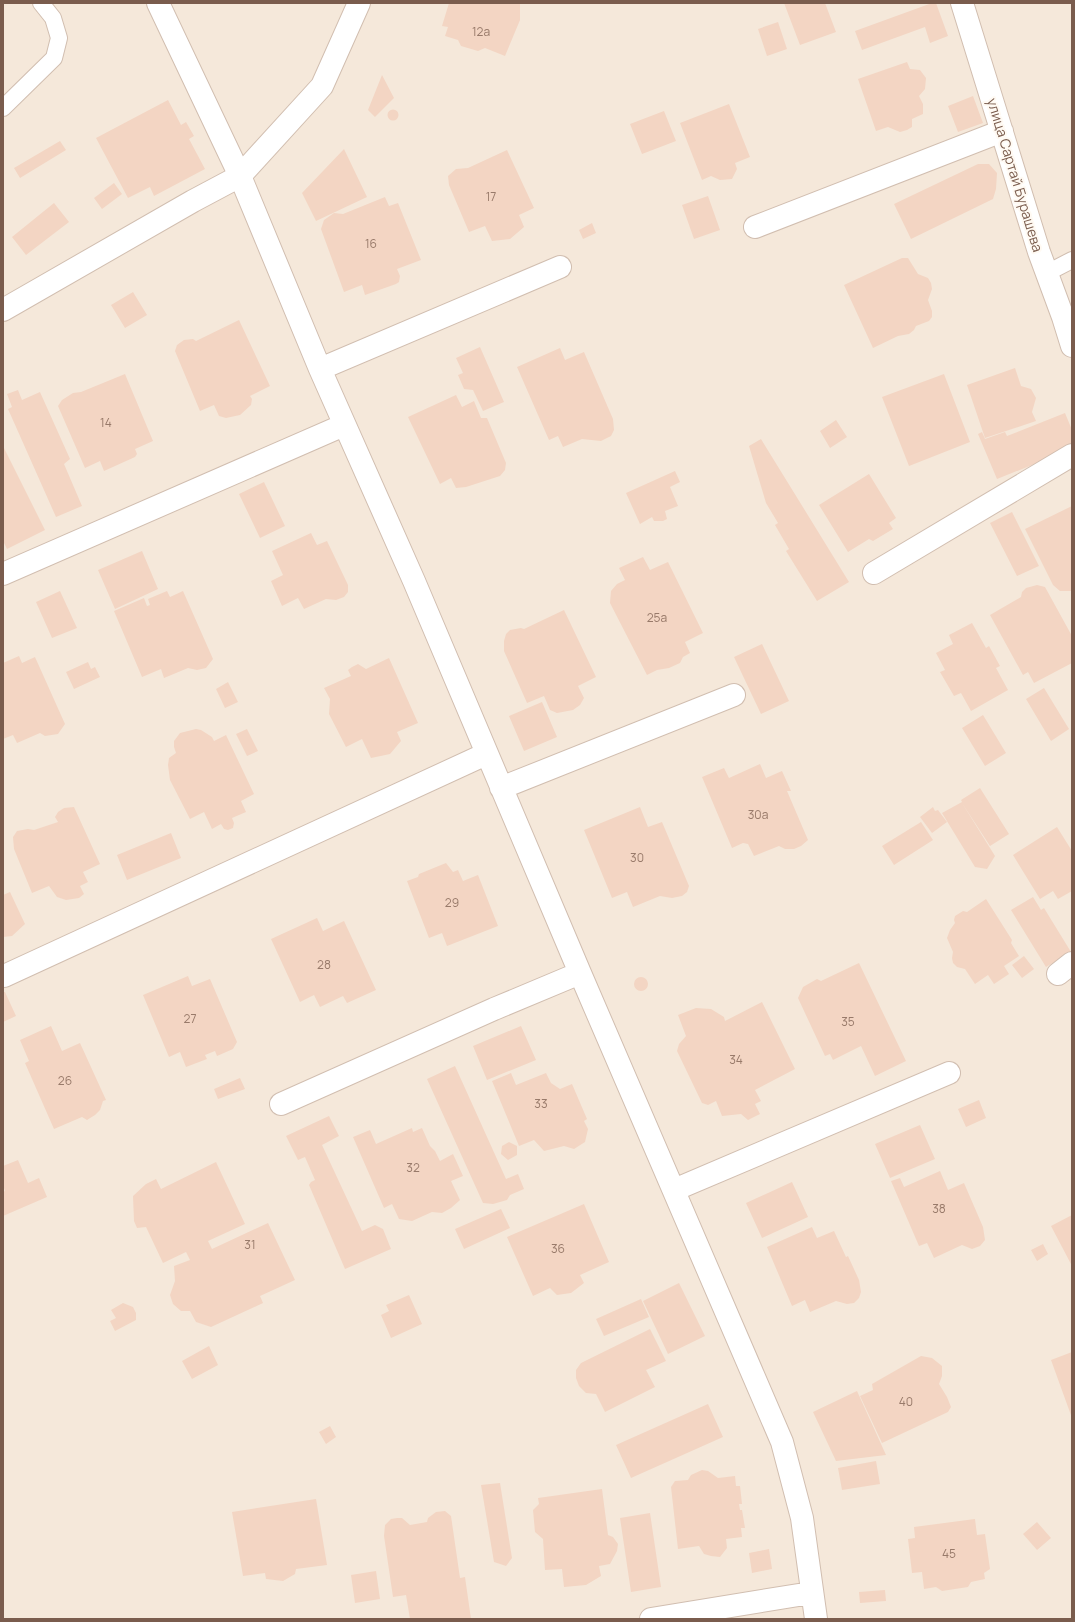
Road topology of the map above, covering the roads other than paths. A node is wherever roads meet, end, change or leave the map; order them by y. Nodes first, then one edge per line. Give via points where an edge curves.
1 (41, 3) edge
2 (158, 3) edge
3 (358, 3) edge
4 (962, 3) edge
5 (3, 108) edge
6 (1002, 131) junction
7 (240, 176) junction
8 (755, 227) dead end
9 (1072, 260) edge
10 (560, 267) dead end
11 (1046, 273) junction
12 (3, 310) edge
13 (1072, 346) edge
14 (320, 370) junction
15 (344, 425) junction
16 (1072, 455) edge
17 (874, 573) dead end
18 (3, 574) edge
19 (734, 695) dead end
20 (486, 754) junction
21 (501, 788) junction
22 (580, 973) junction
23 (4, 976) edge
24 (949, 1073) dead end
25 (281, 1104) dead end
26 (674, 1190) junction
27 (811, 1593) junction
28 (651, 1619) edge
29 (816, 1619) edge

1 - 5 lane via 53,18 59,38 54,58
2 - 7 street
3 - 7 street via 322,86
4 - 6 street, улица Сартай Бурашева
6 - 8 street
6 - 11 street, улица Сартай Бурашева
7 - 12 street
7 - 14 street
9 - 11 lane
10 - 14 street
11 - 13 street, улица Сартай Бурашева
14 - 15 street
15 - 18 street
15 - 20 street via 414,581
16 - 17 street
19 - 21 street
20 - 21 street
20 - 23 street
21 - 22 street
22 - 25 street
22 - 26 street
24 - 26 street
26 - 27 street via 782,1442 802,1518
27 - 28 street
27 - 29 street

